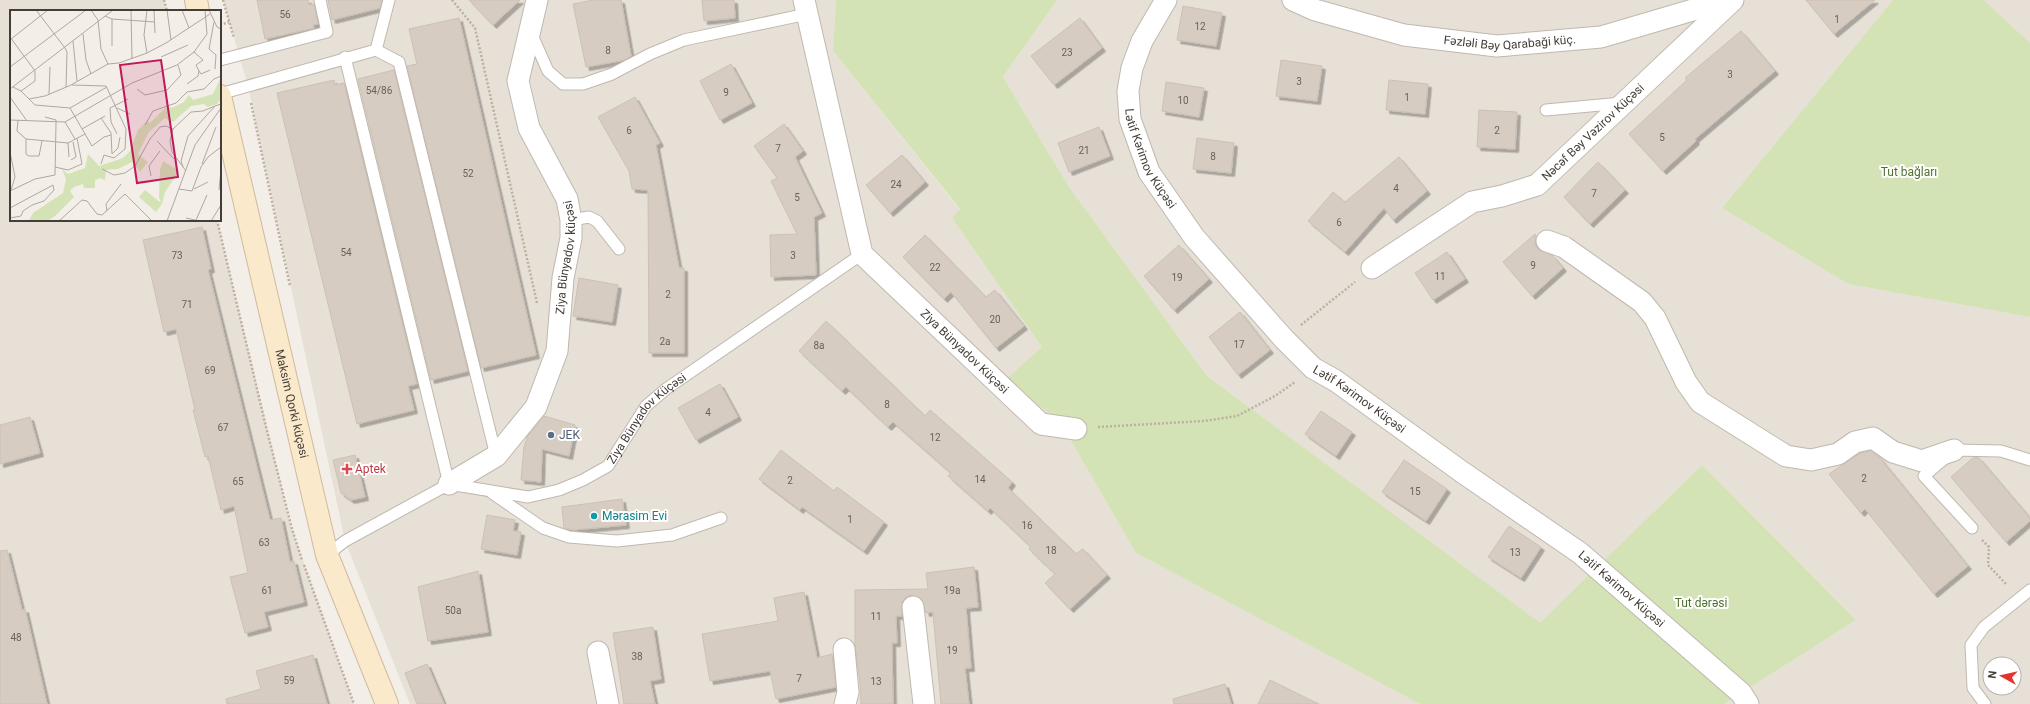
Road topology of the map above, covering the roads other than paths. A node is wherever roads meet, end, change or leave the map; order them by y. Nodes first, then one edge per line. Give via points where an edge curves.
1 (196, 0) edge
2 (320, 0) edge
3 (389, 0) edge
4 (537, 0) edge
5 (1166, 0) edge
6 (1293, 0) edge
7 (1728, 0) edge
8 (1733, 0) edge
9 (805, 7) edge
10 (198, 10) edge
11 (530, 29) junction
12 (376, 50) junction
13 (345, 57) junction
14 (221, 60) edge
15 (221, 95) edge
16 (221, 99) edge
17 (1626, 102) junction
18 (1546, 110) dead end
19 (571, 220) junction
20 (1548, 240) dead end
21 (619, 249) dead end
22 (862, 254) junction
23 (1372, 268) road end
24 (1076, 429) road end
25 (1954, 450) junction
26 (496, 456) junction
27 (2030, 460) edge
28 (449, 484) junction
29 (490, 492) junction
30 (721, 518) dead end
31 (1972, 528) road end
32 (327, 555) junction
33 (2030, 590) edge
34 (913, 607) dead end
35 (844, 649) dead end
36 (598, 652) dead end
37 (387, 704) edge
38 (608, 704) edge
39 (845, 704) edge
40 (924, 704) edge
41 (1748, 704) edge
42 (1985, 704) edge

1 - 10 main road
2 - 14 lane via 327,32
3 - 12 lane
4 - 11 street, Ziya Bünyadov küçəsi
5 - 41 street, Lətif Kərimov Küçəsi via 1142,41 1132,68 1128,91 1130,119 1149,172 1194,238 1313,368 1336,381 1580,553 1741,693
6 - 7 street, Fəzləli Bəy Qarabaği küç. via 1315,10 1404,35 1497,46 1601,37
8 - 17 street, Nəcəf Bəy Vəzirov Küçəsi
9 - 11 lane via 684,40 612,74 583,84 563,84 548,71
9 - 22 street
11 - 19 street, Ziya Bünyadov küçəsi via 518,81 529,128 567,199
12 - 13 lane
12 - 26 lane via 399,62
13 - 15 lane
13 - 28 lane
16 - 32 main road, Maksim Qorki küçəsi
17 - 18 lane
17 - 23 street, Nəcəf Bəy Vəzirov Küçəsi via 1537,185 1472,202
19 - 21 lane via 589,217 597,221
19 - 26 street, Ziya Bünyadov küçəsi via 557,351 536,407
20 - 25 street via 1564,246 1642,302 1655,318 1686,382 1700,402 1786,456 1811,460 1838,454 1855,442 1873,438 1894,452 1922,461
22 - 24 street, Ziya Bünyadov Küçəsi via 1041,424
22 - 29 lane, Ziya Bünyadov Küçəsi via 666,389 646,406 608,466 559,490 528,497
25 - 27 lane via 2001,452
25 - 31 lane via 1924,476
26 - 28 street, Ziya Bünyadov küçəsi
28 - 29 lane, Ziya Bünyadov Küçəsi
28 - 32 lane via 345,541
29 - 30 lane via 543,528 569,537 617,541 672,535
32 - 37 main road, Maksim Qorki küçəsi
33 - 42 lane via 1984,627 1971,645 1973,688
34 - 40 street
35 - 39 street via 848,692
36 - 38 street

